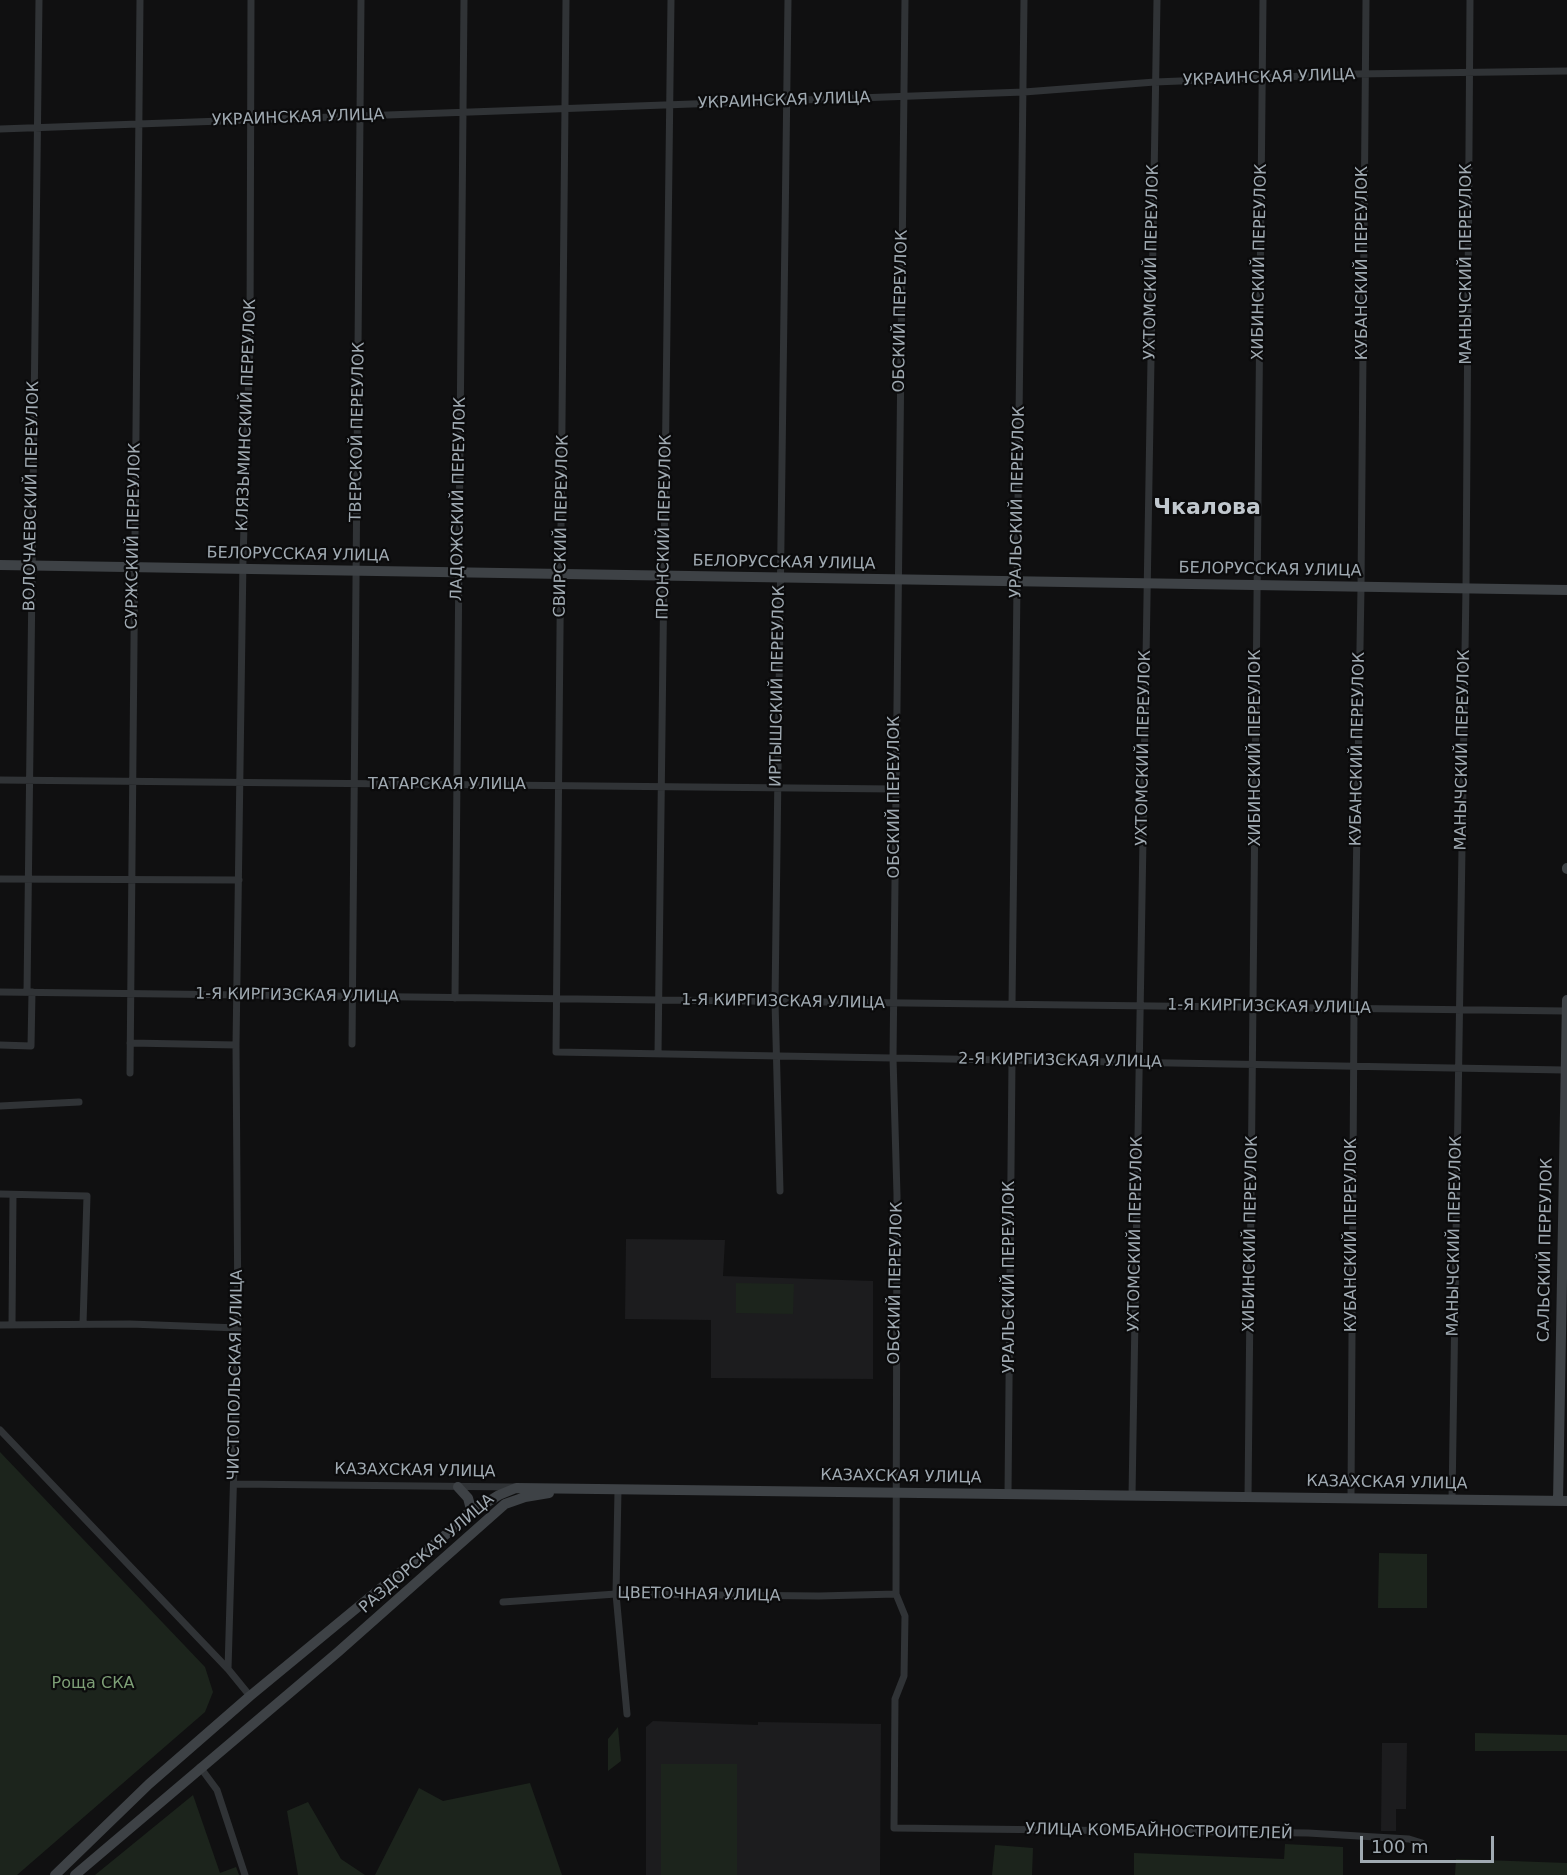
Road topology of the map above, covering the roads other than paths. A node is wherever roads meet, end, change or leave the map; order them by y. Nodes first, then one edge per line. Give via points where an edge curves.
1 (39, 0) edge
2 (140, 0) edge
3 (251, 0) edge
4 (361, 0) edge
5 (465, 0) edge
6 (566, 0) edge
7 (671, 0) edge
8 (788, 0) edge
9 (905, 0) edge
10 (1024, 0) edge
11 (1156, 0) edge
12 (1263, 0) edge
13 (1366, 0) edge
14 (1470, 0) edge
15 (1567, 70) edge
16 (1468, 71) junction
17 (1365, 74) junction
18 (1262, 78) junction
19 (1155, 82) junction
20 (1024, 92) junction
21 (904, 97) junction
22 (788, 101) junction
23 (671, 105) junction
24 (566, 109) junction
25 (463, 112) junction
26 (362, 116) junction
27 (249, 120) junction
28 (140, 124) junction
29 (36, 128) junction
30 (0, 129) edge
31 (0, 565) edge
32 (31, 566) junction
33 (133, 568) junction
34 (243, 569) junction
35 (356, 571) junction
36 (458, 573) junction
37 (562, 574) junction
38 (664, 576) junction
39 (779, 578) junction
40 (897, 579) junction
41 (1017, 581) junction
42 (1146, 583) junction
43 (1257, 585) junction
44 (1361, 587) junction
45 (1466, 587) junction
46 (1567, 590) edge
47 (0, 780) edge
48 (29, 780) junction
49 (134, 782) junction
50 (240, 783) junction
51 (353, 784) junction
52 (457, 785) junction
53 (558, 786) junction
54 (662, 786) junction
55 (777, 788) junction
56 (894, 789) junction
57 (0, 879) edge
58 (28, 879) junction
59 (132, 880) junction
60 (239, 880) junction
61 (0, 992) edge
62 (30, 992) junction
63 (130, 994) junction
64 (237, 995) junction
65 (351, 996) junction
66 (456, 998) junction
67 (555, 999) junction
68 (659, 1000) junction
69 (1567, 1000) edge
70 (775, 1001) junction
71 (894, 1003) junction
72 (1012, 1004) junction
73 (1139, 1006) junction
74 (1254, 1007) junction
75 (1354, 1008) junction
76 (1458, 1010) junction
77 (1566, 1011) edge
78 (130, 1043) junction
79 (351, 1044) dead end
80 (0, 1045) edge
81 (236, 1045) junction
82 (1566, 1045) edge
83 (556, 1052) joint
84 (658, 1054) junction
85 (775, 1056) junction
86 (893, 1058) junction
87 (1012, 1060) junction
88 (1139, 1062) junction
89 (1253, 1064) junction
90 (1353, 1066) junction
91 (1457, 1068) junction
92 (1564, 1070) junction
93 (130, 1073) dead end
94 (1565, 1089) edge
95 (79, 1102) dead end
96 (0, 1106) edge
97 (1565, 1163) edge
98 (780, 1191) dead end
99 (0, 1194) edge
100 (13, 1195) junction
101 (83, 1324) junction
102 (0, 1325) edge
103 (12, 1325) junction
104 (238, 1328) junction
105 (0, 1430) edge
106 (235, 1484) junction
107 (526, 1486) junction
108 (458, 1487) junction
109 (579, 1490) junction
110 (618, 1490) junction
111 (896, 1492) junction
112 (1008, 1494) junction
113 (1132, 1495) junction
114 (1248, 1497) junction
115 (1351, 1498) junction
116 (1452, 1499) junction
117 (1563, 1501) edge
118 (467, 1517) junction
119 (616, 1594) junction
120 (896, 1594) junction
121 (503, 1602) dead end
122 (324, 1635) junction
123 (338, 1652) junction
124 (228, 1669) junction
125 (250, 1696) junction
126 (627, 1714) dead end
127 (186, 1751) junction
128 (200, 1767) junction
129 (894, 1828) joint
130 (1422, 1843) dead end
131 (55, 1875) edge
132 (75, 1875) edge
133 (245, 1875) edge

1 - 29 street, ВОЛОЧАЕВСКИЙ ПЕРЕУЛОК
2 - 28 street, СУРЖСКИЙ ПЕРЕУЛОК
3 - 27 street, КЛЯЗЬМИНСКИЙ ПЕРЕУЛОК
4 - 26 street, ТВЕРСКОЙ ПЕРЕУЛОК
5 - 25 street, ЛАДОЖСКИЙ ПЕРЕУЛОК
6 - 24 street, СВИРСКИЙ ПЕРЕУЛОК
7 - 23 street, ПРОНСКИЙ ПЕРЕУЛОК
8 - 22 street, ИРТЫШСКИЙ ПЕРЕУЛОК
9 - 21 street, ОБСКИЙ ПЕРЕУЛОК
10 - 20 street, УРАЛЬСКИЙ ПЕРЕУЛОК
11 - 19 street, УХТОМСКИЙ ПЕРЕУЛОК
12 - 18 street, ХИБИНСКИЙ ПЕРЕУЛОК
13 - 17 street, КУБАНСКИЙ ПЕРЕУЛОК
14 - 16 street, МАНЫЧСКИЙ ПЕРЕУЛОК
15 - 16 street, УКРАИНСКАЯ УЛИЦА
16 - 17 street, УКРАИНСКАЯ УЛИЦА
16 - 45 street, МАНЫЧСКИЙ ПЕРЕУЛОК
17 - 18 street, УКРАИНСКАЯ УЛИЦА
17 - 44 street, КУБАНСКИЙ ПЕРЕУЛОК
18 - 19 street, УКРАИНСКАЯ УЛИЦА
18 - 43 street, ХИБИНСКИЙ ПЕРЕУЛОК
19 - 20 street, УКРАИНСКАЯ УЛИЦА
19 - 42 street, УХТОМСКИЙ ПЕРЕУЛОК
20 - 21 street, УКРАИНСКАЯ УЛИЦА
20 - 41 street, УРАЛЬСКИЙ ПЕРЕУЛОК
21 - 22 street, УКРАИНСКАЯ УЛИЦА
21 - 40 street, ОБСКИЙ ПЕРЕУЛОК
22 - 23 street, УКРАИНСКАЯ УЛИЦА
22 - 39 street, ИРТЫШСКИЙ ПЕРЕУЛОК
23 - 24 street, УКРАИНСКАЯ УЛИЦА
23 - 38 street, ПРОНСКИЙ ПЕРЕУЛОК
24 - 25 street, УКРАИНСКАЯ УЛИЦА
24 - 37 street, СВИРСКИЙ ПЕРЕУЛОК
25 - 26 street, УКРАИНСКАЯ УЛИЦА
25 - 36 street, ЛАДОЖСКИЙ ПЕРЕУЛОК
26 - 27 street, УКРАИНСКАЯ УЛИЦА
26 - 35 street, ТВЕРСКОЙ ПЕРЕУЛОК
27 - 28 street, УКРАИНСКАЯ УЛИЦА
27 - 34 street, КЛЯЗЬМИНСКИЙ ПЕРЕУЛОК via 250,339
28 - 29 street, УКРАИНСКАЯ УЛИЦА
28 - 33 street, СУРЖСКИЙ ПЕРЕУЛОК
29 - 30 street, УКРАИНСКАЯ УЛИЦА
29 - 32 street, ВОЛОЧАЕВСКИЙ ПЕРЕУЛОК
31 - 32 main road, БЕЛОРУССКАЯ УЛИЦА
32 - 33 main road, БЕЛОРУССКАЯ УЛИЦА
32 - 48 street, ВОЛОЧАЕВСКИЙ ПЕРЕУЛОК
33 - 34 main road, БЕЛОРУССКАЯ УЛИЦА
33 - 49 street, СУРЖСКИЙ ПЕРЕУЛОК
34 - 35 main road, БЕЛОРУССКАЯ УЛИЦА
34 - 50 street, КЛЯЗЬМИНСКИЙ ПЕРЕУЛОК
35 - 36 main road, БЕЛОРУССКАЯ УЛИЦА
35 - 51 street, ТВЕРСКОЙ ПЕРЕУЛОК
36 - 37 main road, БЕЛОРУССКАЯ УЛИЦА
36 - 52 street, ЛАДОЖСКИЙ ПЕРЕУЛОК
37 - 38 main road, БЕЛОРУССКАЯ УЛИЦА
37 - 53 street, СВИРСКИЙ ПЕРЕУЛОК
38 - 39 main road, БЕЛОРУССКАЯ УЛИЦА
38 - 54 street, ПРОНСКИЙ ПЕРЕУЛОК
39 - 40 main road, БЕЛОРУССКАЯ УЛИЦА
39 - 55 street, ИРТЫШСКИЙ ПЕРЕУЛОК
40 - 41 main road, БЕЛОРУССКАЯ УЛИЦА
40 - 56 street, ОБСКИЙ ПЕРЕУЛОК
41 - 42 main road, БЕЛОРУССКАЯ УЛИЦА
41 - 72 street, УРАЛЬСКИЙ ПЕРЕУЛОК
42 - 43 main road, БЕЛОРУССКАЯ УЛИЦА
42 - 73 street, УХТОМСКИЙ ПЕРЕУЛОК
43 - 44 main road, БЕЛОРУССКАЯ УЛИЦА
43 - 74 street, ХИБИНСКИЙ ПЕРЕУЛОК
44 - 45 main road, БЕЛОРУССКАЯ УЛИЦА
44 - 75 street, КУБАНСКИЙ ПЕРЕУЛОК
45 - 46 main road, БЕЛОРУССКАЯ УЛИЦА
45 - 76 street, МАНЫЧСКИЙ ПЕРЕУЛОК
47 - 48 street, ТАТАРСКАЯ УЛИЦА
48 - 49 street, ТАТАРСКАЯ УЛИЦА
48 - 58 street, ВОЛОЧАЕВСКИЙ ПЕРЕУЛОК
49 - 50 street, ТАТАРСКАЯ УЛИЦА
49 - 59 street, СУРЖСКИЙ ПЕРЕУЛОК
50 - 51 street, ТАТАРСКАЯ УЛИЦА
50 - 60 street, КЛЯЗЬМИНСКИЙ ПЕРЕУЛОК
51 - 52 street, ТАТАРСКАЯ УЛИЦА
51 - 65 street, ТВЕРСКОЙ ПЕРЕУЛОК
52 - 53 street, ТАТАРСКАЯ УЛИЦА
52 - 66 street, ЛАДОЖСКИЙ ПЕРЕУЛОК
53 - 54 street, ТАТАРСКАЯ УЛИЦА
53 - 67 street, СВИРСКИЙ ПЕРЕУЛОК
54 - 55 street, ТАТАРСКАЯ УЛИЦА
54 - 68 street, ПРОНСКИЙ ПЕРЕУЛОК
55 - 56 street, ТАТАРСКАЯ УЛИЦА
55 - 70 street, ИРТЫШСКИЙ ПЕРЕУЛОК
56 - 71 street, ОБСКИЙ ПЕРЕУЛОК
57 - 58 street
58 - 59 street
58 - 62 street, ВОЛОЧАЕВСКИЙ ПЕРЕУЛОК
59 - 60 street
59 - 63 street, СУРЖСКИЙ ПЕРЕУЛОК
60 - 64 street, КЛЯЗЬМИНСКИЙ ПЕРЕУЛОК
61 - 62 street, 1-Я КИРГИЗСКАЯ УЛИЦА
62 - 63 street, 1-Я КИРГИЗСКАЯ УЛИЦА
62 - 80 street, ВОЛОЧАЕВСКИЙ ПЕРЕУЛОК via 31,1046
63 - 64 street, 1-Я КИРГИЗСКАЯ УЛИЦА
63 - 78 street, СУРЖСКИЙ ПЕРЕУЛОК
64 - 65 street, 1-Я КИРГИЗСКАЯ УЛИЦА
64 - 81 street, КЛЯЗЬМИНСКИЙ ПЕРЕУЛОК
65 - 66 street, 1-Я КИРГИЗСКАЯ УЛИЦА
65 - 79 street, ТВЕРСКОЙ ПЕРЕУЛОК
66 - 67 street, 1-Я КИРГИЗСКАЯ УЛИЦА
67 - 68 street, 1-Я КИРГИЗСКАЯ УЛИЦА
67 - 83 street, СВИРСКИЙ ПЕРЕУЛОК
68 - 70 street, 1-Я КИРГИЗСКАЯ УЛИЦА
68 - 84 street, ПРОНСКИЙ ПЕРЕУЛОК
69 - 77 main road, САЛЬСКИЙ ПЕРЕУЛОК
70 - 71 street, 1-Я КИРГИЗСКАЯ УЛИЦА
70 - 85 street, ИРТЫШСКИЙ ПЕРЕУЛОК
71 - 72 street, 1-Я КИРГИЗСКАЯ УЛИЦА
71 - 86 street, ОБСКИЙ ПЕРЕУЛОК
72 - 73 street, 1-Я КИРГИЗСКАЯ УЛИЦА
73 - 74 street, 1-Я КИРГИЗСКАЯ УЛИЦА
73 - 88 street, УХТОМСКИЙ ПЕРЕУЛОК
74 - 75 street, 1-Я КИРГИЗСКАЯ УЛИЦА
74 - 89 street, ХИБИНСКИЙ ПЕРЕУЛОК
75 - 76 street, 1-Я КИРГИЗСКАЯ УЛИЦА
75 - 90 street, КУБАНСКИЙ ПЕРЕУЛОК
76 - 77 street, 1-Я КИРГИЗСКАЯ УЛИЦА
76 - 91 street, МАНЫЧСКИЙ ПЕРЕУЛОК
77 - 82 main road, САЛЬСКИЙ ПЕРЕУЛОК
78 - 81 street
78 - 93 street, СУРЖСКИЙ ПЕРЕУЛОК
81 - 104 street, ЧИСТОПОЛЬСКАЯ УЛИЦА
82 - 92 main road, САЛЬСКИЙ ПЕРЕУЛОК
83 - 84 street, 2-Я КИРГИЗСКАЯ УЛИЦА
84 - 85 street, 2-Я КИРГИЗСКАЯ УЛИЦА
85 - 86 street, 2-Я КИРГИЗСКАЯ УЛИЦА
85 - 98 street, ИРТЫШСКИЙ ПЕРЕУЛОК via 779,1079
86 - 87 street, 2-Я КИРГИЗСКАЯ УЛИЦА
86 - 111 street, ОБСКИЙ ПЕРЕУЛОК via 897,1195
87 - 88 street, 2-Я КИРГИЗСКАЯ УЛИЦА
87 - 112 street, УРАЛЬСКИЙ ПЕРЕУЛОК
88 - 89 street, 2-Я КИРГИЗСКАЯ УЛИЦА
88 - 113 street, УХТОМСКИЙ ПЕРЕУЛОК
89 - 90 street, 2-Я КИРГИЗСКАЯ УЛИЦА
89 - 114 street, ХИБИНСКИЙ ПЕРЕУЛОК
90 - 91 street, 2-Я КИРГИЗСКАЯ УЛИЦА
90 - 115 street, КУБАНСКИЙ ПЕРЕУЛОК
91 - 92 street, 2-Я КИРГИЗСКАЯ УЛИЦА
91 - 116 street, МАНЫЧСКИЙ ПЕРЕУЛОК
92 - 94 main road, САЛЬСКИЙ ПЕРЕУЛОК
94 - 97 main road, САЛЬСКИЙ ПЕРЕУЛОК
95 - 96 street
97 - 117 main road, САЛЬСКИЙ ПЕРЕУЛОК
99 - 100 street
100 - 101 street via 87,1196
100 - 103 street
101 - 103 street
101 - 104 street
102 - 103 street
104 - 106 street, ЧИСТОПОЛЬСКАЯ УЛИЦА
105 - 124 street
106 - 108 street, КАЗАХСКАЯ УЛИЦА
106 - 124 street, ЧИСТОПОЛЬСКАЯ УЛИЦА
107 - 108 street, КАЗАХСКАЯ УЛИЦА
107 - 109 main road, КАЗАХСКАЯ УЛИЦА
107 - 118 main road, РАЗДОРСКАЯ УЛИЦА via 499,1495
108 - 118 main road via 466,1494
109 - 110 main road, КАЗАХСКАЯ УЛИЦА
109 - 123 main road, РАЗДОРСКАЯ УЛИЦА via 525,1497 505,1504
110 - 111 main road, КАЗАХСКАЯ УЛИЦА
110 - 119 street
111 - 112 main road, КАЗАХСКАЯ УЛИЦА
111 - 120 street, ОБСКИЙ ПЕРЕУЛОК
112 - 113 main road, КАЗАХСКАЯ УЛИЦА
113 - 114 main road, КАЗАХСКАЯ УЛИЦА
114 - 115 main road, КАЗАХСКАЯ УЛИЦА
115 - 116 main road, КАЗАХСКАЯ УЛИЦА
116 - 117 main road, КАЗАХСКАЯ УЛИЦА
118 - 122 main road, РАЗДОРСКАЯ УЛИЦА
119 - 120 street, ЦВЕТОЧНАЯ УЛИЦА
119 - 121 street, ЦВЕТОЧНАЯ УЛИЦА
119 - 126 street
120 - 129 street, ОБСКИЙ ПЕРЕУЛОК via 905,1616 904,1676 895,1699
122 - 123 main road
122 - 125 main road, РАЗДОРСКАЯ УЛИЦА
123 - 128 main road, РАЗДОРСКАЯ УЛИЦА
124 - 125 street
125 - 127 main road, РАЗДОРСКАЯ УЛИЦА
127 - 128 main road
127 - 131 main road, РАЗДОРСКАЯ УЛИЦА
128 - 132 main road, РАЗДОРСКАЯ УЛИЦА
128 - 133 street via 217,1790
129 - 130 street, УЛИЦА КОМБАЙНОСТРОИТЕЛЕЙ via 1308,1833

